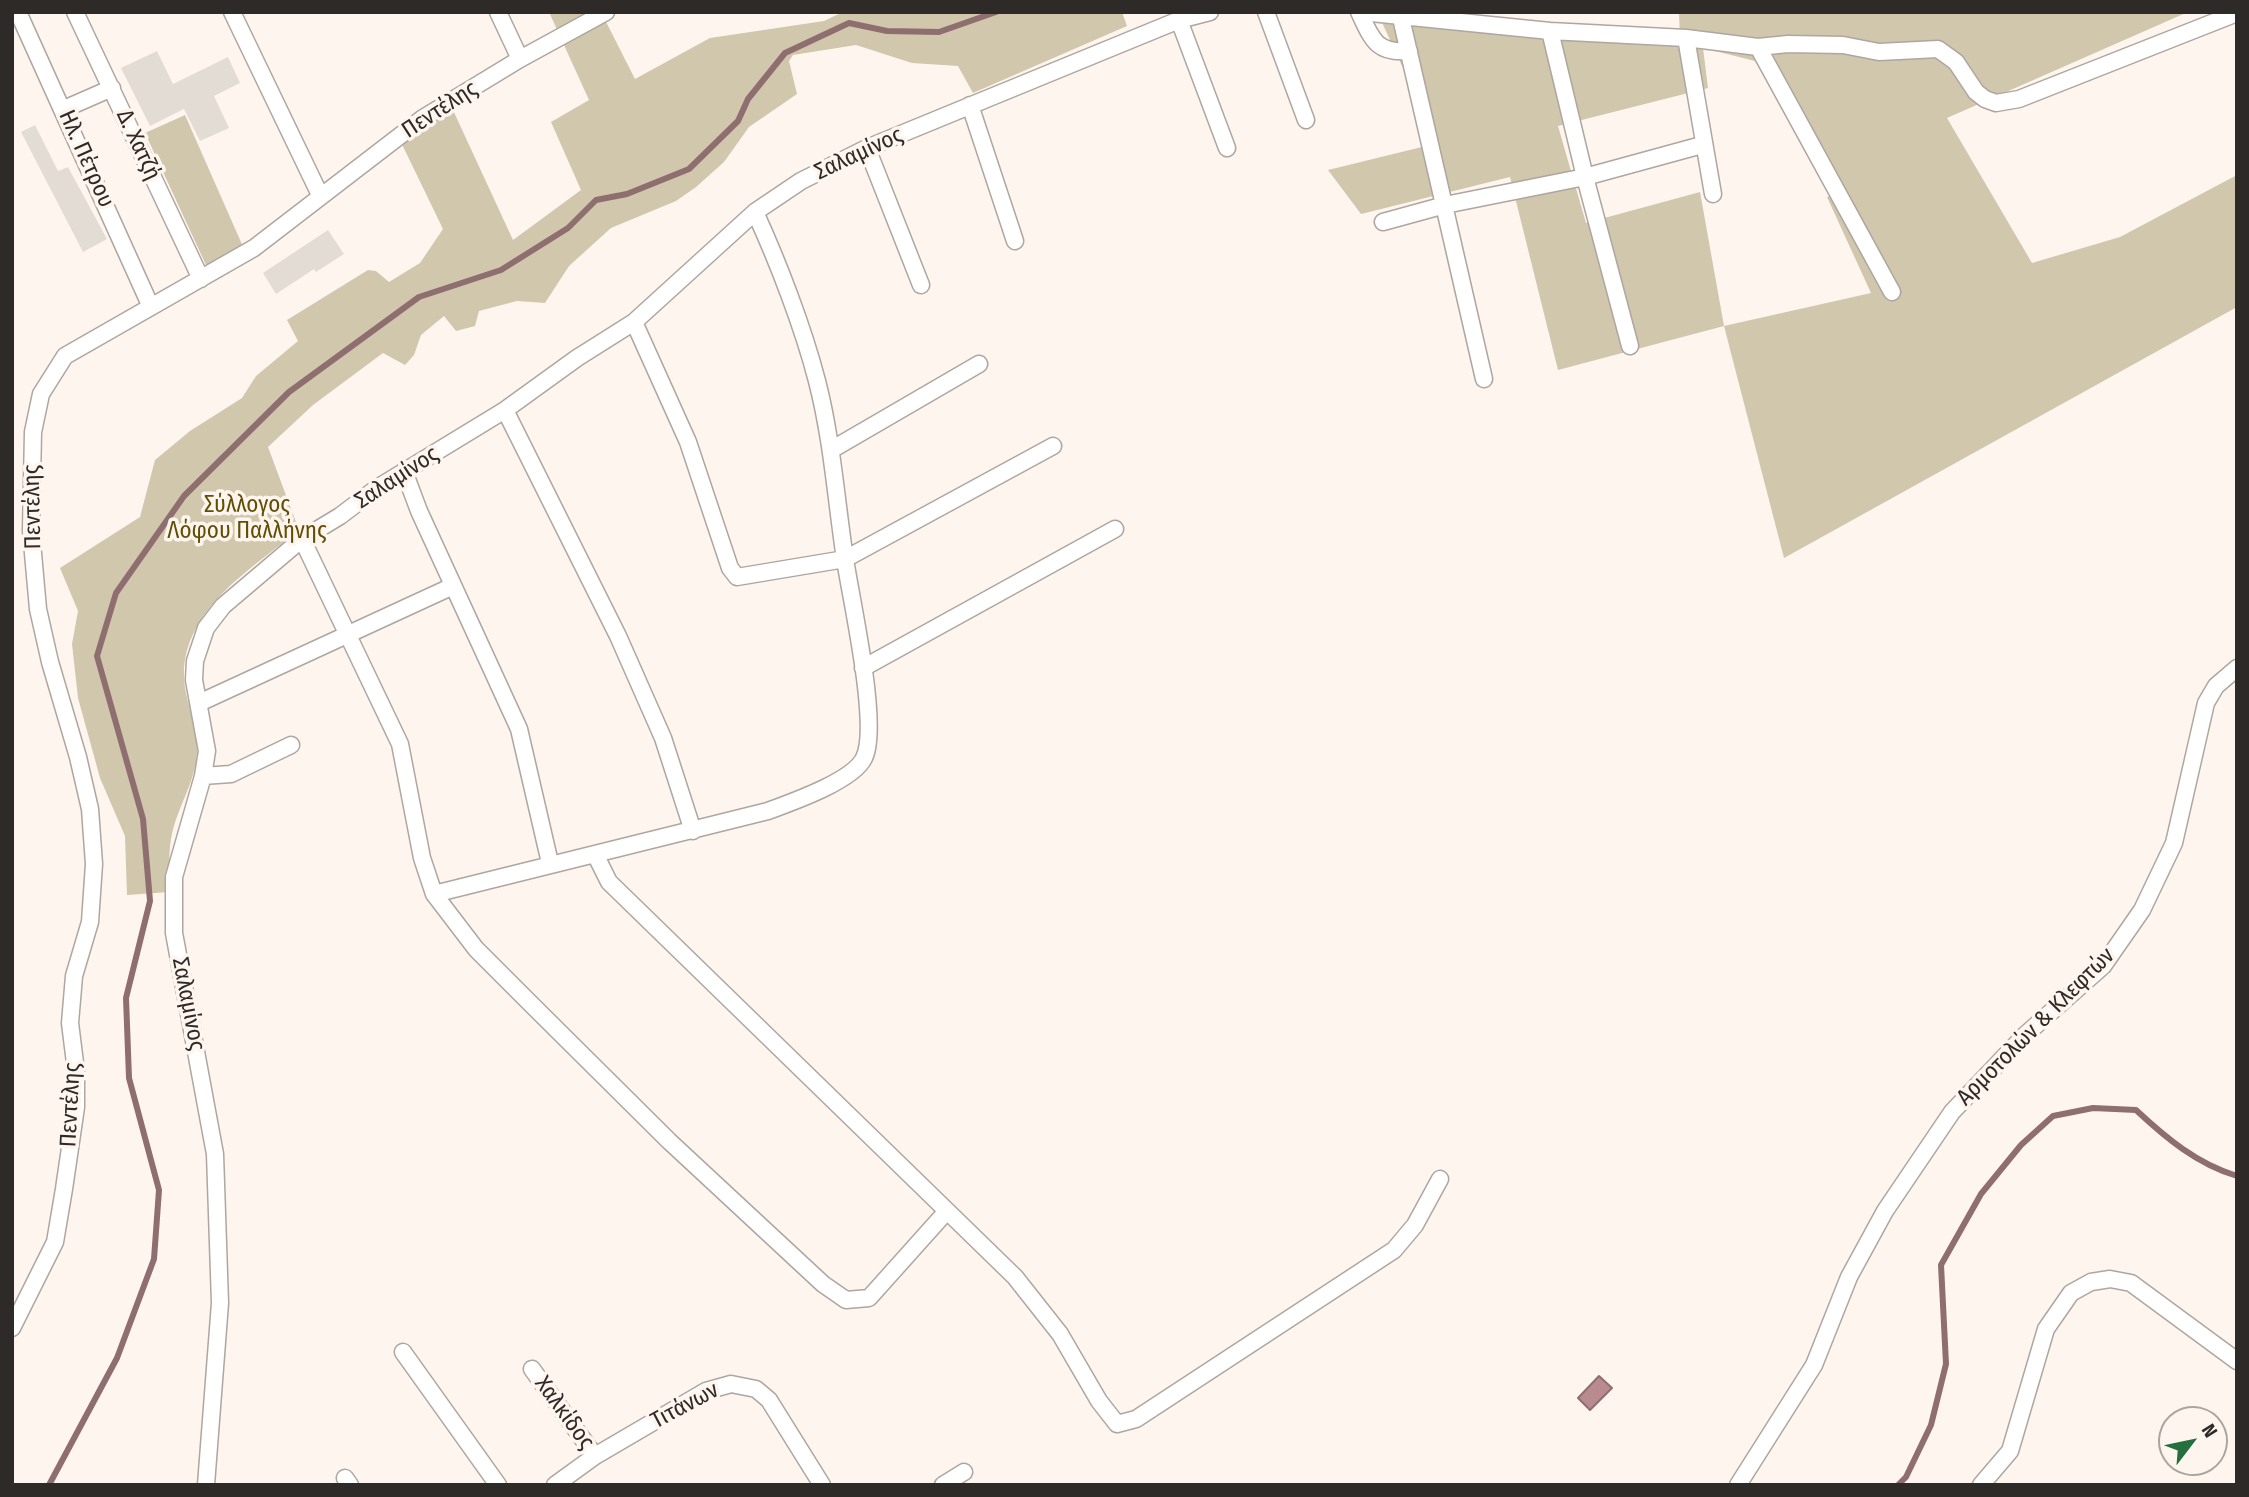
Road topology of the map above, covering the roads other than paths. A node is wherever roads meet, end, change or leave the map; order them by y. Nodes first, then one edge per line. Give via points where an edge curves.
1 (18, 12) edge
2 (75, 12) edge
3 (232, 12) edge
4 (498, 12) edge
5 (606, 12) edge
6 (1210, 12) edge
7 (1266, 12) edge
8 (1360, 12) edge
9 (2237, 13) edge
10 (1401, 18) junction
11 (1179, 20) junction
12 (1550, 31) junction
13 (1686, 38) junction
14 (1758, 47) junction
15 (1409, 51) junction
16 (520, 59) junction
17 (111, 88) junction
18 (970, 104) junction
19 (64, 109) junction
20 (1307, 120) dead end
21 (1702, 145) junction
22 (867, 148) junction
23 (1227, 148) dead end
24 (1585, 177) junction
25 (1713, 194) dead end
26 (320, 195) junction
27 (1445, 205) junction
28 (755, 212) junction
29 (1383, 222) dead end
30 (1015, 241) dead end
31 (201, 279) junction
32 (921, 285) dead end
33 (1892, 292) dead end
34 (151, 306) junction
35 (634, 322) junction
36 (1630, 346) dead end
37 (979, 364) dead end
38 (1484, 379) dead end
39 (505, 410) junction
40 (1053, 446) dead end
41 (831, 450) junction
42 (404, 471) junction
43 (1115, 529) dead end
44 (302, 539) junction
45 (845, 559) junction
46 (453, 586) junction
47 (349, 634) junction
48 (863, 668) junction
49 (2237, 668) edge
50 (199, 703) junction
51 (291, 745) dead end
52 (203, 776) junction
53 (693, 831) junction
54 (596, 854) junction
55 (550, 863) junction
56 (434, 894) junction
57 (1440, 1179) dead end
58 (946, 1212) junction
59 (12, 1328) edge
60 (403, 1352) dead end
61 (2237, 1361) edge
62 (532, 1370) dead end
63 (596, 1456) junction
64 (964, 1472) dead end
65 (206, 1485) edge
66 (498, 1485) edge
67 (555, 1485) edge
68 (822, 1485) edge
69 (943, 1485) edge
70 (1738, 1485) edge
71 (1982, 1485) edge

1 - 19 street, Ηλ. Πέτρου
2 - 17 street, Δ. Χατζή
3 - 26 street
4 - 16 street
5 - 16 street, Πεντέλης
6 - 11 street, Σαλαμίνος
7 - 20 street
8 - 10 street
8 - 15 street via 1381,48
9 - 14 street via 2019,99 1996,103 1976,92 1956,62 1938,49 1879,52 1843,45
10 - 12 street
10 - 15 street
11 - 18 street, Σαλαμίνος
11 - 23 street
12 - 13 street
12 - 24 street
13 - 14 street
13 - 21 street
14 - 33 street
15 - 27 street
16 - 26 street, Πεντέλης via 423,118
17 - 19 street
17 - 31 street, Δ. Χατζή
18 - 22 street, Σαλαμίνος
18 - 30 street
19 - 34 street, Ηλ. Πέτρου
21 - 24 street
21 - 25 street
22 - 28 street, Σαλαμίνος
22 - 32 street
24 - 27 street
24 - 36 street
26 - 31 street, Πεντέλης via 254,248
27 - 29 street
27 - 38 street
28 - 35 street, Σαλαμίνος
28 - 41 street via 817,380
31 - 34 street, Πεντέλης
34 - 59 street, Πεντέλης via 65,356 41,394 33,432 30,531 38,609 87,796 94,863 90,922 74,976 70,1023 76,1107 57,1229 50,1254
35 - 39 street, Σαλαμίνος
35 - 45 street via 688,442 737,578
37 - 41 street
39 - 42 street, Σαλαμίνος
39 - 53 street via 663,738
40 - 45 street
41 - 45 street
42 - 44 street, Σαλαμίνος
42 - 46 street
43 - 48 street
44 - 47 street
44 - 50 street, Σαλαμίνος via 223,606 206,628 195,661
45 - 48 street
46 - 47 street
46 - 55 street via 519,729
47 - 50 street
47 - 56 street via 400,744 422,858
48 - 53 street via 869,743 863,760 849,774 791,802
49 - 70 street, Αρμοτολών & Κλεφτών via 2206,703 2174,843 2142,910 2103,966 2025,1034 1952,1112 1885,1211 1850,1277 1814,1365
50 - 52 street, Σαλαμίνος via 206,751
51 - 52 street via 231,774
52 - 65 street, Σαλαμίνος via 180,846 173,906 174,933 215,1154 220,1303
53 - 54 street
54 - 55 street
54 - 58 street via 609,882
55 - 56 street
56 - 58 street via 476,949 669,1142 846,1300 869,1298
57 - 58 street via 1415,1225 1394,1250 1136,1419 1118,1424 1039,1304
60 - 66 street
61 - 71 street via 2131,1283 2091,1282 2071,1293 2046,1329 2016,1437
62 - 63 street, Χαλκίδος
63 - 67 street, Τιτάνων
63 - 68 street, Τιτάνων via 706,1391 739,1384 756,1389 769,1400
64 - 69 street

